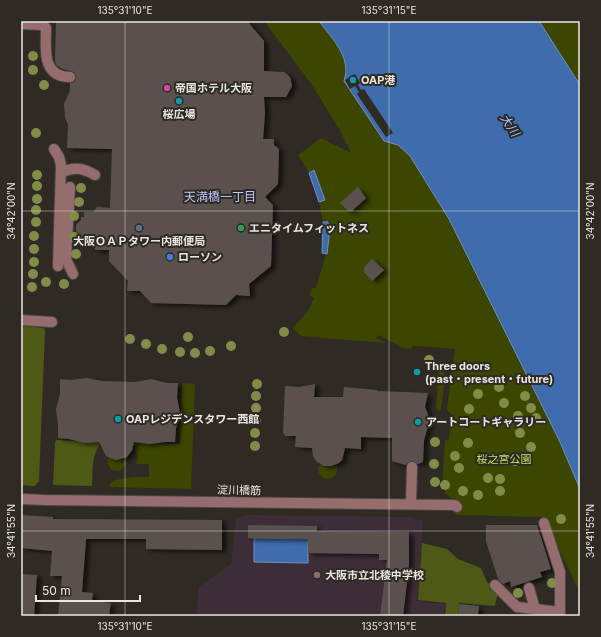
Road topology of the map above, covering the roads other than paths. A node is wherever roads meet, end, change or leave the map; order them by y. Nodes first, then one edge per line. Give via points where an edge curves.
1 (43, 22) edge
2 (21, 24) edge
3 (70, 76) dead end
4 (54, 149) dead end
5 (61, 173) junction
6 (95, 174) dead end
7 (70, 187) dead end
8 (58, 266) dead end
9 (73, 274) dead end
10 (21, 320) edge
11 (52, 322) dead end
12 (412, 467) dead end
13 (21, 499) edge
14 (411, 504) junction
15 (457, 507) dead end
16 (544, 523) dead end
17 (495, 586) dead end
18 (529, 588) dead end
19 (535, 609) junction
20 (560, 614) edge

1 - 2 street
1 - 3 street via 46,28 48,65 55,73
4 - 5 street via 60,160
5 - 6 street via 77,168
5 - 8 street
7 - 9 street via 66,259
10 - 11 street
12 - 14 street
13 - 14 street, 淀川橋筋
14 - 15 street, 淀川橋筋
16 - 20 street via 560,572
17 - 19 street via 517,607
18 - 19 street
19 - 20 street

